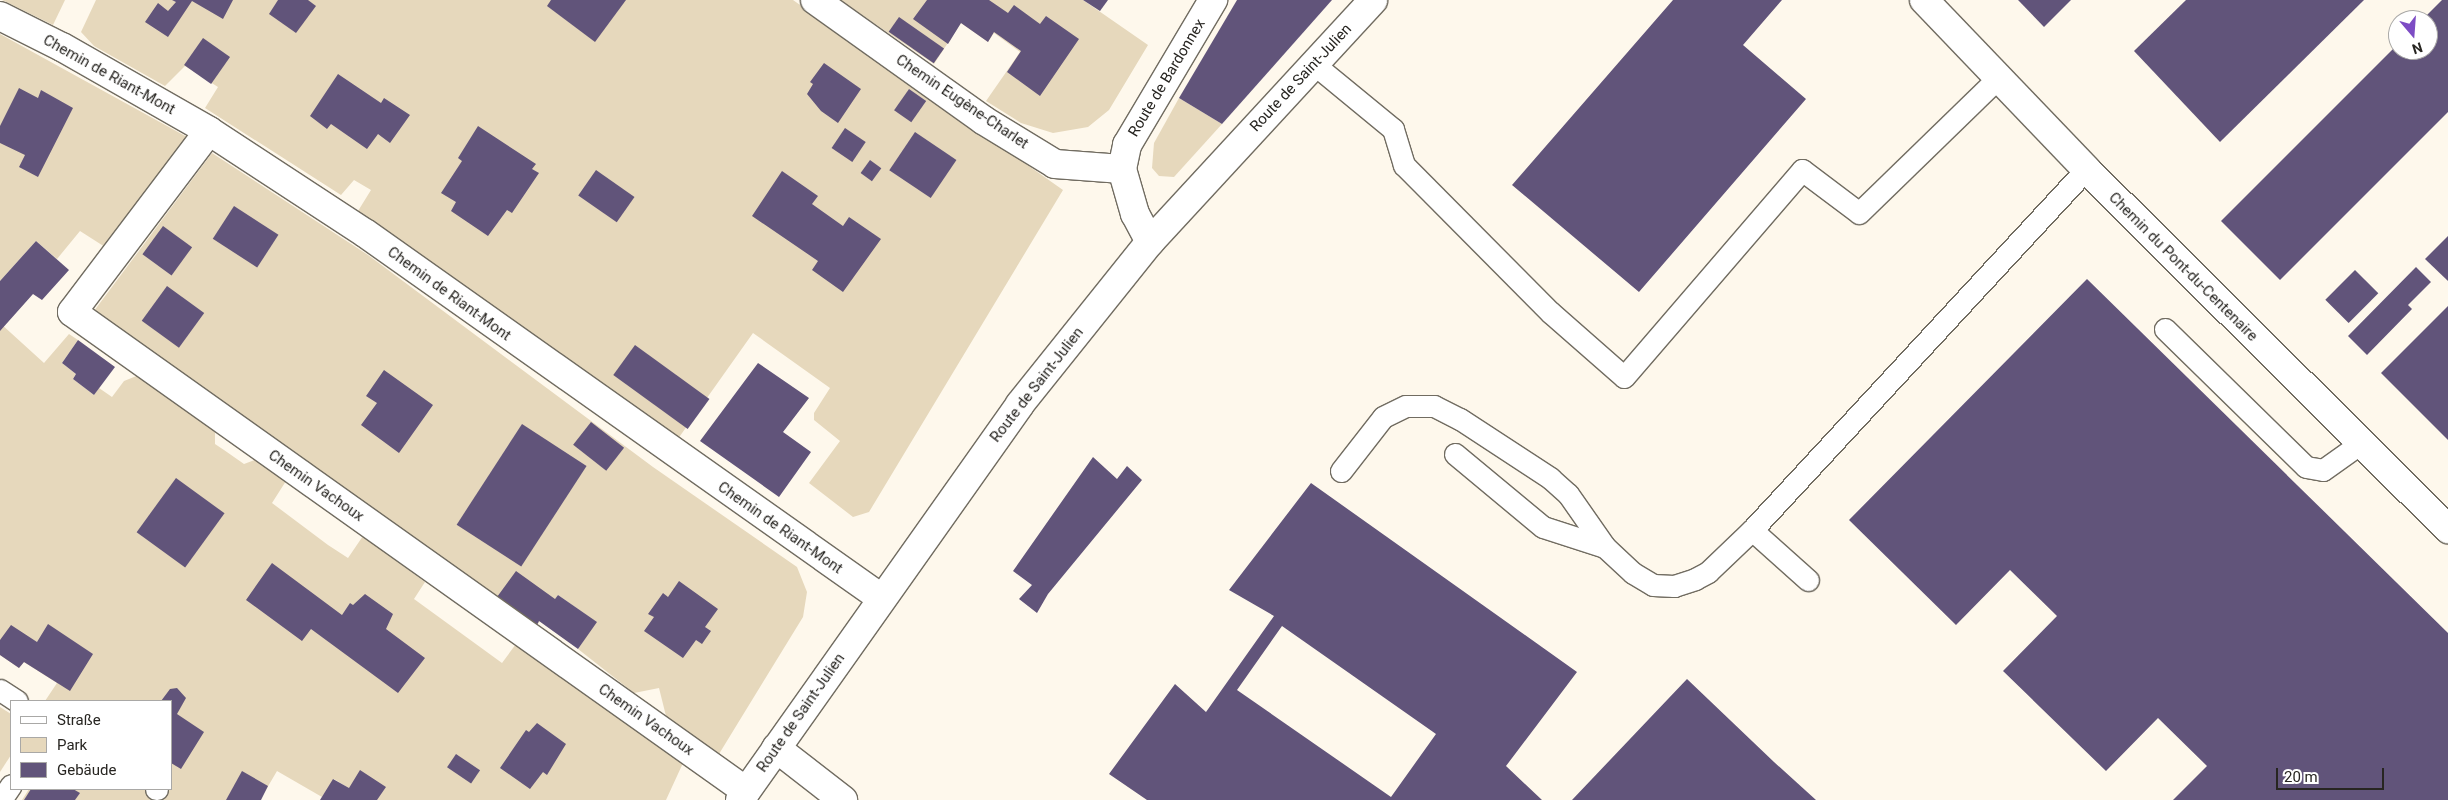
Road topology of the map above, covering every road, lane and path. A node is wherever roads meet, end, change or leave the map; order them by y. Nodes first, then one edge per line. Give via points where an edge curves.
1 (815, 0) edge
2 (1213, 0) edge
3 (1373, 0) edge
4 (1924, 0) edge
5 (0, 16) edge
6 (1315, 65) junction
7 (1998, 78) junction
8 (209, 131) junction
9 (2086, 168) junction
10 (1122, 169) junction
11 (1150, 242) junction
12 (2165, 328) dead end
13 (2361, 443) junction
14 (1455, 454) dead end
15 (1341, 471) dead end
16 (2448, 528) edge
17 (1752, 530) junction
18 (1605, 547) junction
19 (1808, 580) dead end
20 (881, 598) junction
21 (0, 690) edge
22 (15, 700) edge
23 (776, 748) junction
24 (743, 796) edge
25 (844, 800) edge

1 - 10 street, Chemin Eugène-Charlet via 983,120 1055,164
2 - 10 street, Route de Bardonnex via 1141,117 1127,144
3 - 6 street, Route de Saint-Julien
4 - 7 street, Chemin du Pont-du-Centenaire
5 - 8 street, Chemin de Riant-Mont via 62,47
6 - 7 lane via 1393,129 1404,165 1550,312 1624,377 1802,170 1859,213
6 - 11 street, Route de Saint-Julien
7 - 9 street, Chemin du Pont-du-Centenaire
8 - 20 street, Chemin de Riant-Mont via 365,233
8 - 24 street, Chemin Vachoux via 72,312
9 - 13 street, Chemin du Pont-du-Centenaire
9 - 17 lane
10 - 11 street, Route de Bardonnex via 1135,214
11 - 20 street, Route de Saint-Julien via 1020,404
12 - 13 lane via 2306,467 2323,470
13 - 16 street, Chemin du Pont-du-Centenaire
14 - 18 lane via 1543,527
15 - 18 lane via 1383,417 1406,406 1434,406 1460,419 1550,478 1568,494
17 - 18 lane via 1708,572 1674,586 1653,586 1633,573
17 - 19 lane
20 - 23 street, Route de Saint-Julien
21 - 22 lane
23 - 24 street, Route de Saint-Julien
23 - 25 street

